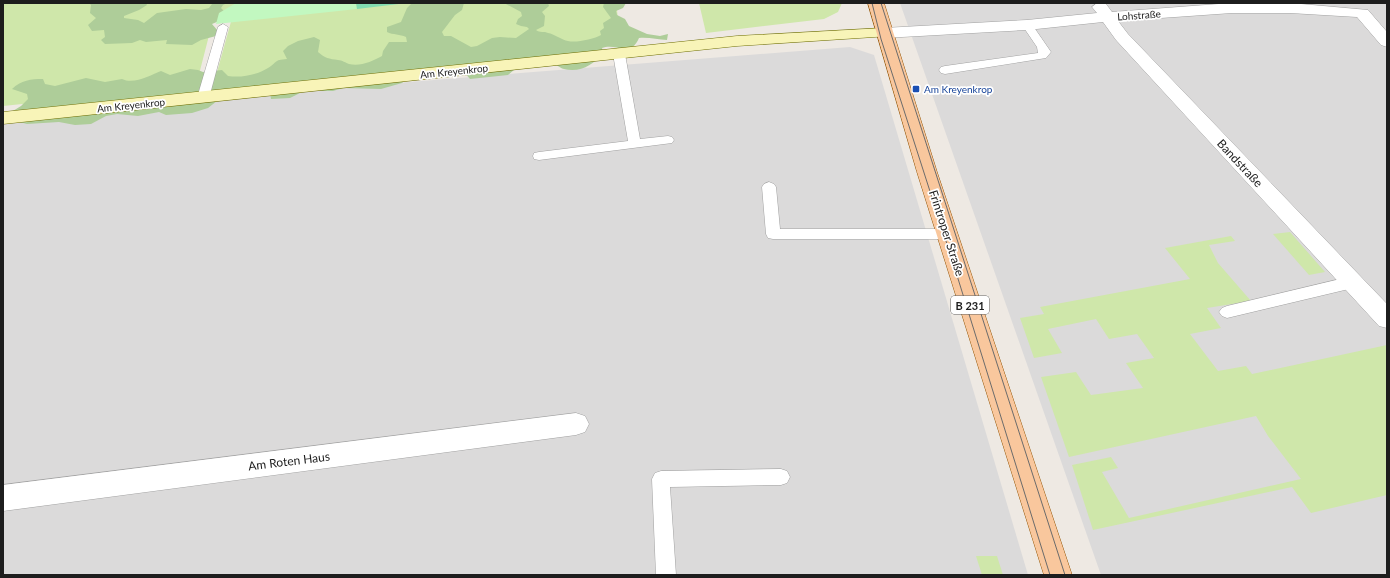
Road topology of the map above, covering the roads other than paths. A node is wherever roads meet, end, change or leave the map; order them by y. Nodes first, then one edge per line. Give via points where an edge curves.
1 (876, 3) edge
2 (1365, 8) edge
3 (1102, 10) edge
4 (1027, 25) junction
5 (223, 27) dead end
6 (895, 33) junction
7 (1387, 42) edge
8 (619, 54) junction
9 (945, 70) dead end
10 (203, 98) junction
11 (3, 118) edge
12 (668, 140) dead end
13 (636, 144) junction
14 (539, 156) dead end
15 (769, 187) dead end
16 (947, 234) junction
17 (1353, 282) junction
18 (1227, 312) dead end
19 (1387, 319) edge
20 (576, 424) dead end
21 (781, 477) dead end
22 (3, 498) edge
23 (666, 575) edge
24 (1058, 575) edge

1 - 6 main road, Frintroper Straße / B 231
2 - 3 street, Lohstraße
2 - 7 street
3 - 4 street, Lohstraße
3 - 17 street, Bandstraße via 1122,37
4 - 6 street, Lohstraße
4 - 9 lane via 1044,47 1045,52 1042,56
5 - 10 lane
6 - 8 main road, Am Kreyenkrop via 737,41
6 - 16 main road, Frintroper Straße / B 231 via 903,89
8 - 10 main road, Am Kreyenkrop
8 - 13 lane
10 - 11 main road, Am Kreyenkrop
12 - 13 lane
13 - 14 lane
15 - 16 lane via 773,234
16 - 24 main road, Frintroper Straße / B 231
17 - 18 lane
17 - 19 street, Bandstraße
20 - 22 street, Am Roten Haus
21 - 23 lane via 662,479

